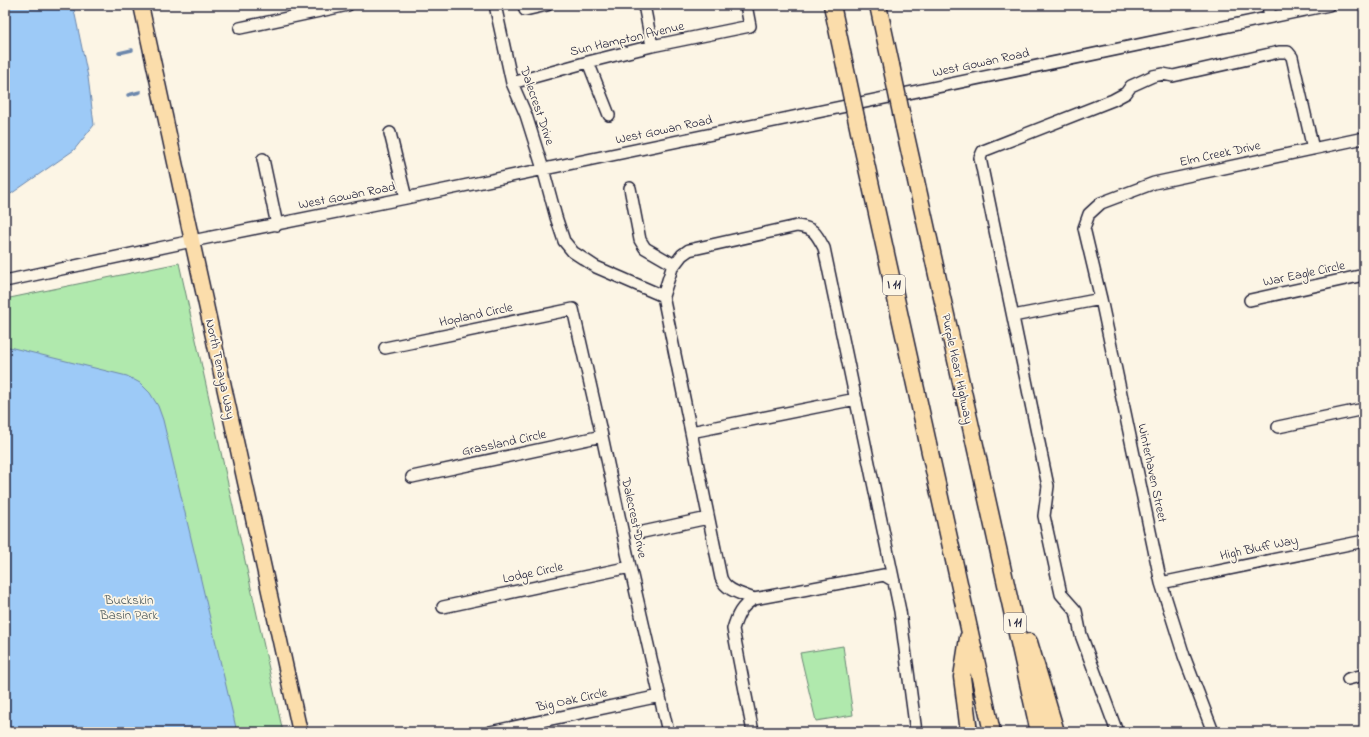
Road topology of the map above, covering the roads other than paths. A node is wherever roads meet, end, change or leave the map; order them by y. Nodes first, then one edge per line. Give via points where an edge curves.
1 (141, 5) edge
2 (348, 5) edge
3 (495, 5) edge
4 (548, 5) edge
5 (644, 5) edge
6 (746, 5) edge
7 (832, 5) edge
8 (878, 5) edge
9 (1268, 5) edge
10 (1329, 5) edge
11 (525, 10) dead end
12 (1270, 17) junction
13 (240, 28) dead end
14 (652, 46) junction
15 (588, 62) junction
16 (512, 83) junction
17 (610, 115) dead end
18 (390, 133) dead end
19 (1364, 138) edge
20 (1313, 149) junction
21 (263, 159) dead end
22 (544, 169) junction
23 (630, 188) dead end
24 (406, 198) junction
25 (1089, 214) joint
26 (277, 225) junction
27 (192, 241) junction
28 (672, 268) junction
29 (1364, 275) edge
30 (5, 280) edge
31 (662, 296) junction
32 (1101, 299) junction
33 (1250, 300) dead end
34 (573, 309) joint
35 (1013, 316) junction
36 (385, 348) dead end
37 (856, 398) junction
38 (1364, 409) edge
39 (1278, 427) dead end
40 (691, 432) junction
41 (602, 436) junction
42 (412, 477) dead end
43 (990, 515) junction
44 (708, 518) junction
45 (643, 532) dead end
46 (1364, 541) edge
47 (630, 567) junction
48 (894, 581) junction
49 (1161, 583) junction
50 (754, 599) junction
51 (443, 607) dead end
52 (970, 626) junction
53 (1364, 675) edge
54 (1348, 679) dead end
55 (660, 696) junction
56 (300, 732) edge
57 (490, 732) edge
58 (668, 732) edge
59 (753, 732) edge
60 (916, 732) edge
61 (969, 732) edge
62 (992, 732) edge
63 (1039, 732) edge
64 (1056, 732) edge
65 (1117, 732) edge
66 (1213, 732) edge

1 - 27 main road, North Tenaya Way
2 - 13 street
3 - 16 street, Dalecrest Drive
4 - 11 street
5 - 14 street
6 - 14 street, Sun Hampton Avenue via 750,26
7 - 52 highway, I 11, bridge
8 - 43 highway, Purple Heart Highway / I 11, bridge
9 - 12 street
10 - 12 street, West Gowan Road
12 - 22 street, West Gowan Road
14 - 15 street, Sun Hampton Avenue
15 - 16 street, Sun Hampton Avenue
15 - 17 street
16 - 22 street, Dalecrest Drive
18 - 24 street
19 - 20 street, Elm Creek Drive
20 - 25 street, Elm Creek Drive via 1154,182 1101,203
20 - 35 street via 1292,57 1288,52 1279,52 1173,76 1153,76 1131,86 1126,93 1113,100 983,151 980,164
21 - 26 street
22 - 24 street, West Gowan Road
22 - 31 street, Dalecrest Drive via 564,241 573,252 596,267
23 - 28 street via 640,240 645,248 670,263
24 - 26 street, West Gowan Road
25 - 32 street, Winterhaven Street via 1084,228
26 - 27 street, West Gowan Road
27 - 30 street, West Gowan Road
27 - 56 main road, North Tenaya Way
28 - 31 street
28 - 37 street via 689,250 797,226 808,227 816,233 824,248
29 - 33 street, War Eagle Circle
31 - 40 street
32 - 35 street
32 - 49 street, Winterhaven Street
34 - 36 street, Hopland Circle
34 - 41 street, Dalecrest Drive
35 - 65 street via 1048,486 1044,516 1061,594 1076,611 1081,635
37 - 40 street
37 - 48 street
38 - 39 street
40 - 44 street
41 - 42 street, Grassland Circle
41 - 47 street, Dalecrest Drive
43 - 63 highway, Purple Heart Highway / I 11
43 - 64 highway
44 - 45 street
44 - 50 street via 723,584
46 - 49 street, High Bluff Way
47 - 51 street, Lodge Circle
47 - 55 street, Dalecrest Drive
48 - 50 street via 884,575
48 - 60 street
49 - 66 street, Winterhaven Street via 1184,656
50 - 59 street via 746,604 733,629
52 - 61 highway via 962,678
52 - 62 highway, I 11
53 - 54 street
55 - 57 street, Big Oak Circle
55 - 58 street, Dalecrest Drive

